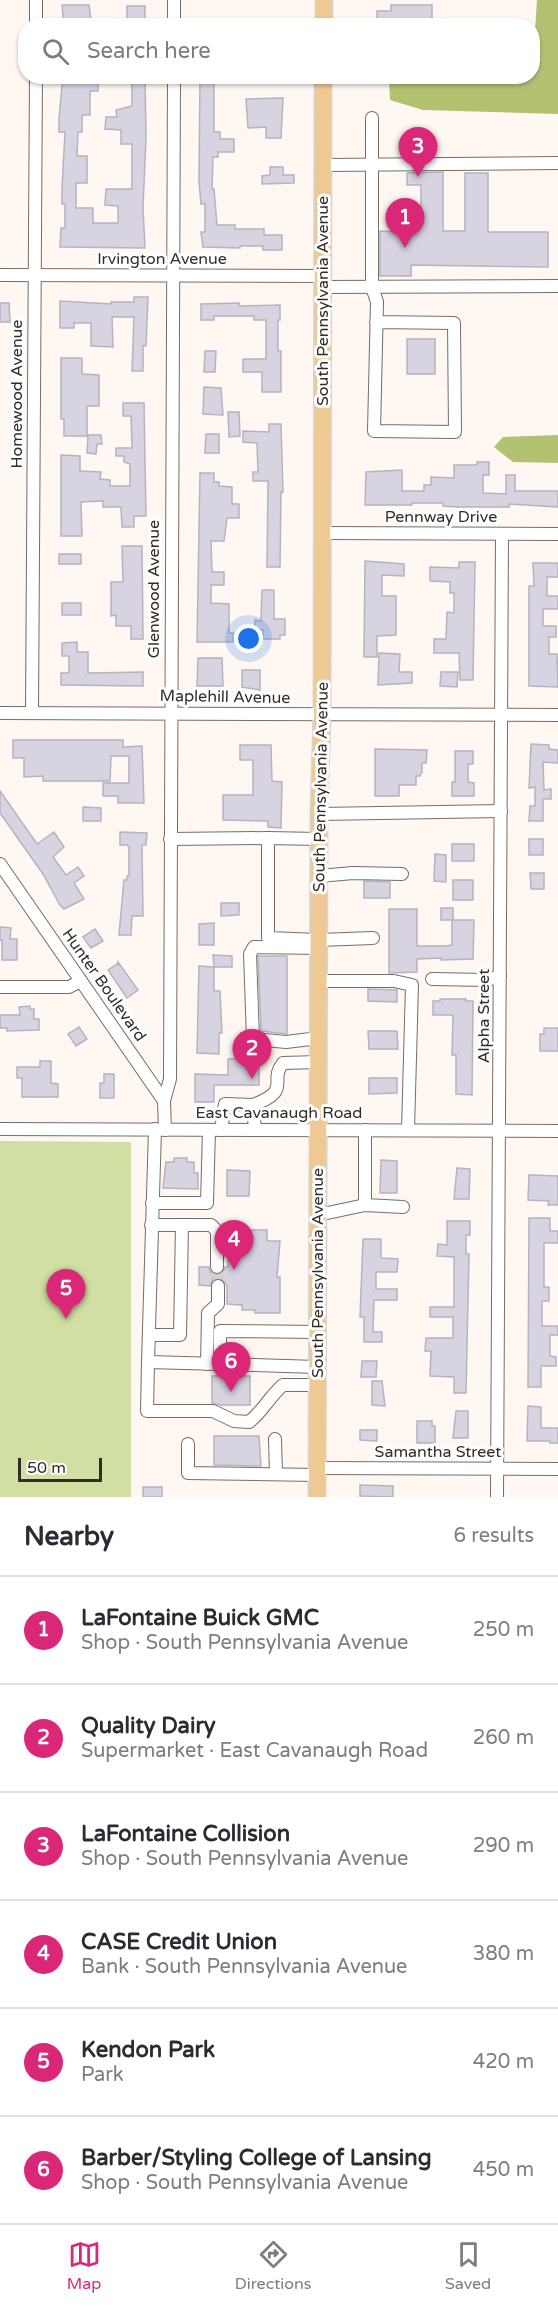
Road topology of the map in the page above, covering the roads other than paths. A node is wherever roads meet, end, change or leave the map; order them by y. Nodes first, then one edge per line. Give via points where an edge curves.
1 (36, 0) edge
2 (174, 0) edge
3 (324, 0) edge
4 (36, 18) edge
5 (174, 18) edge
6 (324, 18) edge
7 (36, 84) edge
8 (174, 84) edge
9 (324, 84) edge
10 (372, 118) dead end
11 (558, 163) edge
12 (323, 165) junction
13 (371, 165) junction
14 (0, 275) edge
15 (35, 275) junction
16 (171, 276) junction
17 (323, 282) junction
18 (558, 286) edge
19 (372, 287) junction
20 (376, 322) junction
21 (323, 533) junction
22 (502, 534) junction
23 (558, 534) edge
24 (0, 712) edge
25 (32, 712) junction
26 (170, 713) junction
27 (322, 715) junction
28 (501, 715) junction
29 (558, 716) edge
30 (501, 811) junction
31 (319, 813) junction
32 (268, 838) junction
33 (170, 839) junction
34 (319, 839) junction
35 (0, 864) edge
36 (402, 874) dead end
37 (319, 876) junction
38 (373, 938) dead end
39 (319, 944) junction
40 (500, 976) junction
41 (432, 979) dead end
42 (81, 981) junction
43 (319, 981) junction
44 (0, 987) edge
45 (319, 1038) junction
46 (318, 1062) junction
47 (164, 1101) junction
48 (253, 1105) junction
49 (0, 1129) edge
50 (160, 1129) junction
51 (215, 1130) junction
52 (255, 1130) junction
53 (318, 1130) junction
54 (365, 1130) junction
55 (408, 1130) junction
56 (498, 1131) junction
57 (558, 1131) edge
58 (152, 1203) junction
59 (365, 1205) junction
60 (403, 1207) dead end
61 (318, 1215) junction
62 (151, 1225) junction
63 (182, 1225) junction
64 (217, 1267) tunnel mouth
65 (218, 1286) tunnel mouth
66 (317, 1332) junction
67 (149, 1335) junction
68 (148, 1362) junction
69 (213, 1364) junction
70 (317, 1367) junction
71 (317, 1385) junction
72 (275, 1439) dead end
73 (188, 1444) dead end
74 (497, 1469) junction
75 (558, 1469) edge
76 (317, 1472) junction
77 (276, 1474) junction
78 (317, 1497) edge
79 (497, 1497) edge

1 - 4 street
2 - 5 street
3 - 6 main road
7 - 15 street, Homewood Avenue
8 - 16 street, Glenwood Avenue
9 - 12 main road, South Pennsylvania Avenue
10 - 13 street
11 - 13 street
12 - 13 street
12 - 17 main road, South Pennsylvania Avenue
13 - 19 street
14 - 15 street, Irvington Avenue
15 - 16 street, Irvington Avenue
15 - 25 street, Homewood Avenue
16 - 17 street, Irvington Avenue
16 - 26 street, Glenwood Avenue
17 - 19 street, Irvington Avenue
17 - 21 main road, South Pennsylvania Avenue
18 - 19 street, Irvington Avenue
19 - 20 street via 377,302
20 - 20 street via 374,431 455,432 454,323
21 - 22 street, Pennway Drive
21 - 27 main road, South Pennsylvania Avenue
22 - 23 street, Pennway Drive
22 - 28 street, Alpha Street
24 - 25 street, Maplehill Avenue
25 - 26 street, Maplehill Avenue
26 - 27 street, Maplehill Avenue
26 - 33 street, Glenwood Avenue
27 - 28 street, Maplehill Avenue
27 - 31 main road, South Pennsylvania Avenue
28 - 29 street, Maplehill Avenue
28 - 30 street, Alpha Street
30 - 31 street
30 - 40 street, Alpha Street
31 - 34 main road, South Pennsylvania Avenue
32 - 33 street
32 - 34 street
32 - 39 street via 268,938
33 - 47 street, Glenwood Avenue via 170,1079
34 - 37 main road, South Pennsylvania Avenue
35 - 42 street, Hunter Boulevard
36 - 37 street
37 - 39 main road, South Pennsylvania Avenue
38 - 39 street
39 - 43 main road, South Pennsylvania Avenue
39 - 45 street via 254,947 250,954 253,1039 286,1042
40 - 41 street via 487,980
40 - 56 street, Alpha Street
42 - 44 street via 69,987
42 - 47 street, Hunter Boulevard
43 - 45 main road, South Pennsylvania Avenue
43 - 55 street via 394,981 412,985
45 - 46 main road, South Pennsylvania Avenue
46 - 48 street via 283,1063 279,1066 276,1092
46 - 53 main road, South Pennsylvania Avenue
47 - 50 street
48 - 51 street via 225,1104
48 - 52 street
49 - 50 street, East Cavanaugh Road
50 - 51 street, East Cavanaugh Road
50 - 58 street
51 - 52 street, East Cavanaugh Road
51 - 58 street via 207,1203
52 - 53 street, East Cavanaugh Road
53 - 54 street, East Cavanaugh Road
53 - 61 main road, South Pennsylvania Avenue
54 - 55 street, East Cavanaugh Road
54 - 59 street
55 - 56 street, East Cavanaugh Road
56 - 57 street, East Cavanaugh Road
56 - 74 street, Alpha Street
58 - 62 street
59 - 60 street
59 - 61 street
61 - 66 main road, South Pennsylvania Avenue
62 - 63 street
62 - 67 street
63 - 64 street via 211,1225 216,1232
63 - 67 street via 180,1335
65 - 69 street via 218,1304 208,1313
66 - 69 street via 220,1331
66 - 70 main road, South Pennsylvania Avenue
67 - 68 street
68 - 69 street
68 - 71 street via 147,1411 213,1411 249,1422 283,1385
69 - 70 street
70 - 71 main road, South Pennsylvania Avenue
71 - 76 main road, South Pennsylvania Avenue
72 - 77 street
73 - 77 street, Samantha Street via 188,1473
74 - 75 street, Samantha Street
74 - 76 street, Samantha Street
74 - 79 street, Alpha Street
76 - 77 street, Samantha Street
76 - 78 main road, South Pennsylvania Avenue

